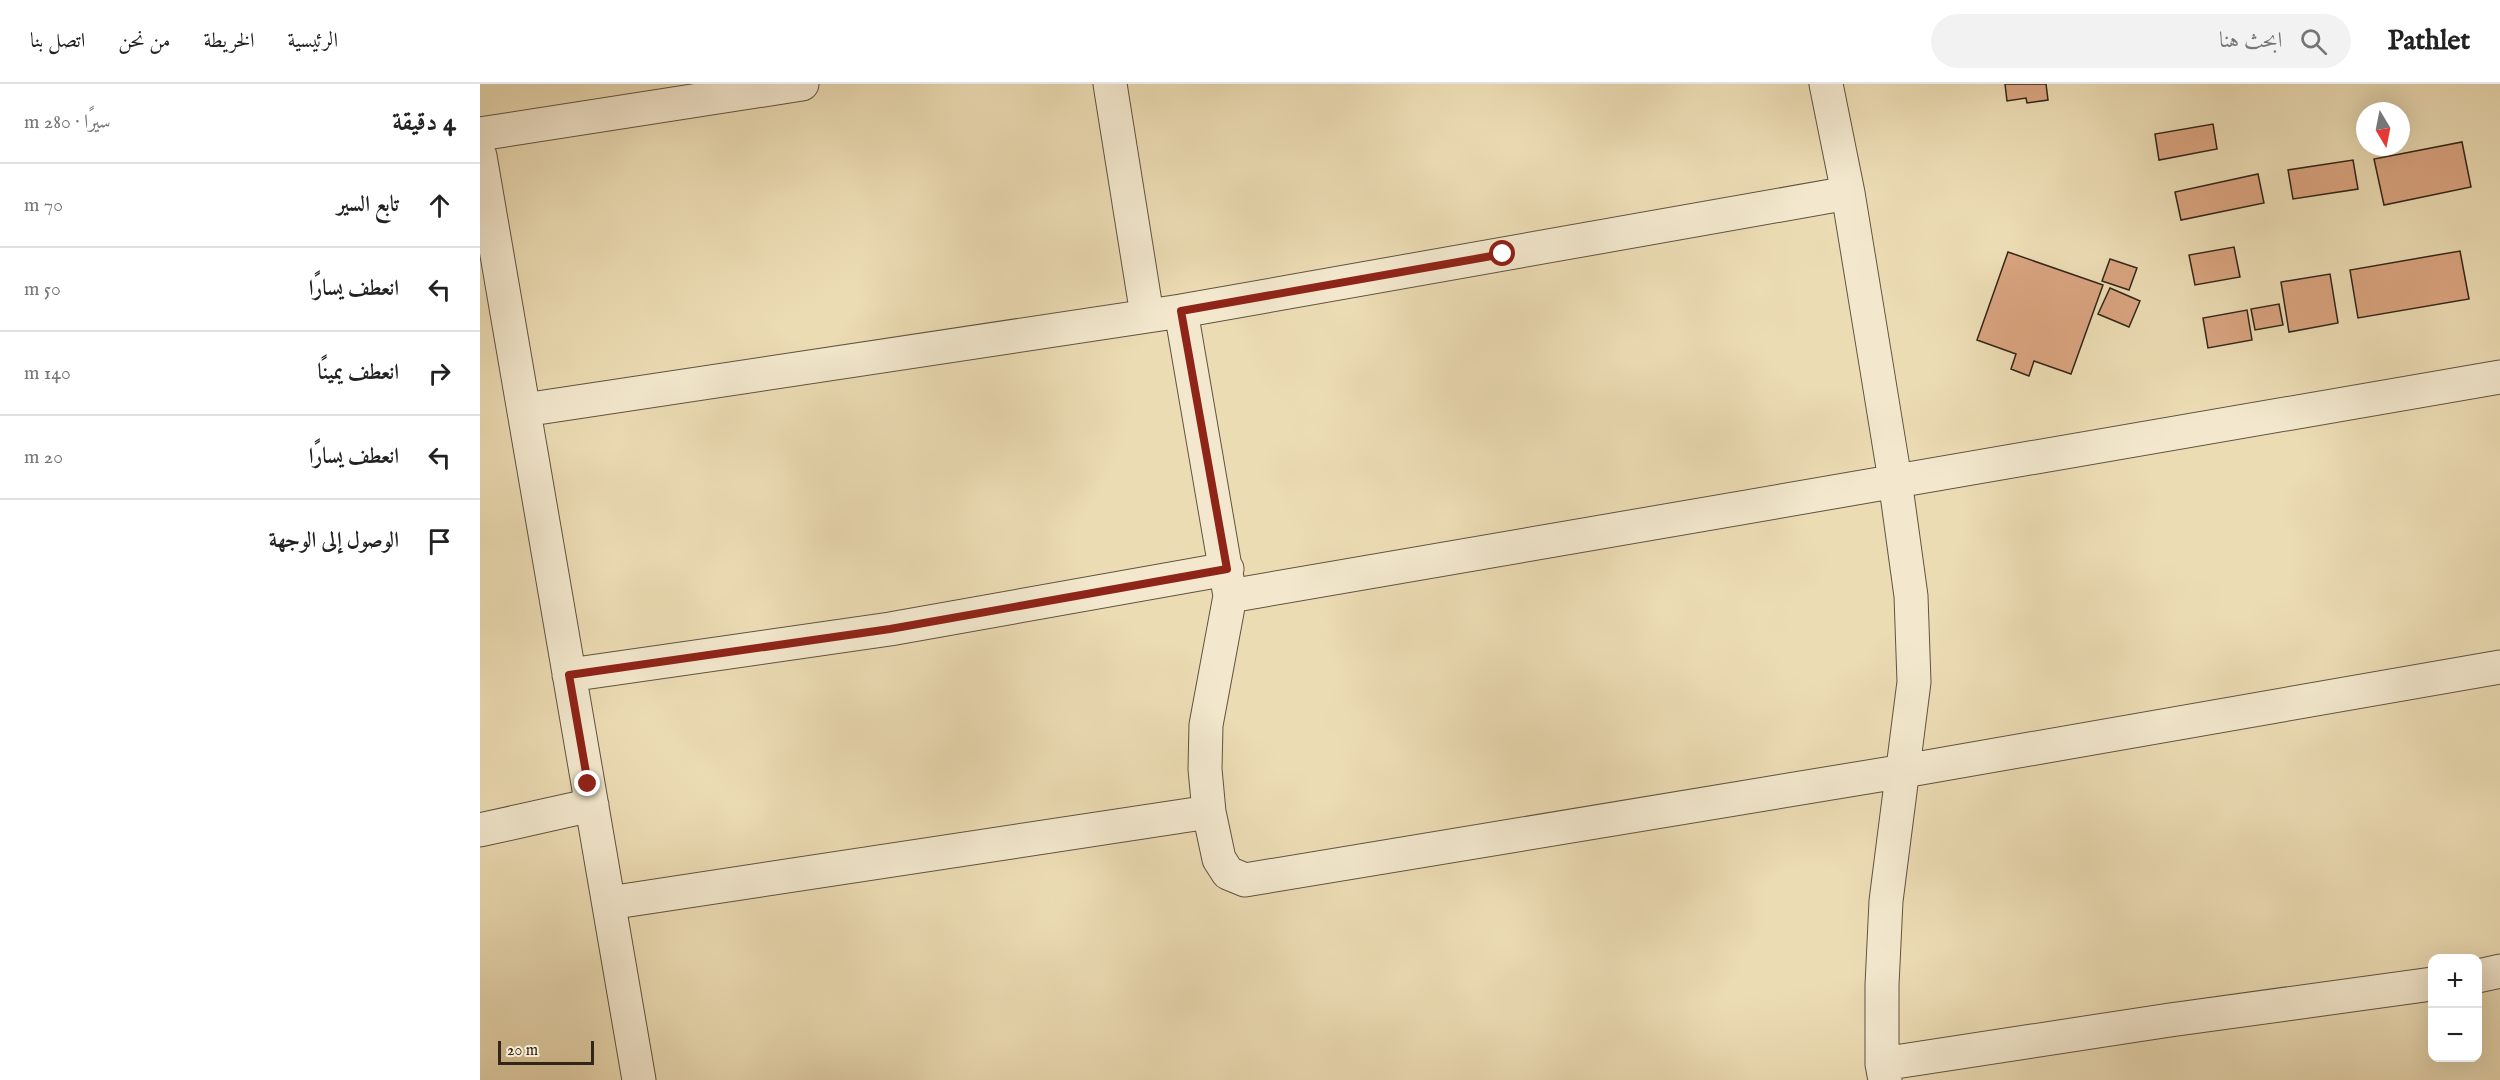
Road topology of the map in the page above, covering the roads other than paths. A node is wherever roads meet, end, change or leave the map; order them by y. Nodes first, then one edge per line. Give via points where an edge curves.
1 (802, 84) edge
2 (1110, 84) edge
3 (1826, 84) edge
4 (480, 134) edge
5 (480, 156) edge
6 (1848, 193) junction
7 (1181, 311) junction
8 (1147, 315) junction
9 (2500, 377) edge
10 (524, 410) junction
11 (1895, 480) junction
12 (1229, 583) junction
13 (2500, 667) edge
14 (569, 675) junction
15 (1904, 771) junction
16 (592, 806) junction
17 (1209, 812) junction
18 (480, 830) edge
19 (609, 903) junction
20 (2500, 971) edge
21 (2482, 975) edge
22 (2428, 985) edge
23 (1883, 1072) edge
24 (639, 1080) edge

1 - 4 street
2 - 8 street
3 - 6 street
5 - 10 street
6 - 7 street
6 - 11 street
7 - 8 street
7 - 12 street
8 - 10 street
9 - 11 street
10 - 14 street
11 - 12 street
11 - 15 street via 1911,596 1914,682
12 - 14 street
12 - 17 street via 1206,725
13 - 15 street
14 - 16 street
15 - 17 street via 1245,880 1228,873 1219,859
15 - 23 street via 1886,901
16 - 18 street
16 - 19 street
17 - 19 street
19 - 24 street
20 - 21 street
22 - 23 street via 2170,1020

